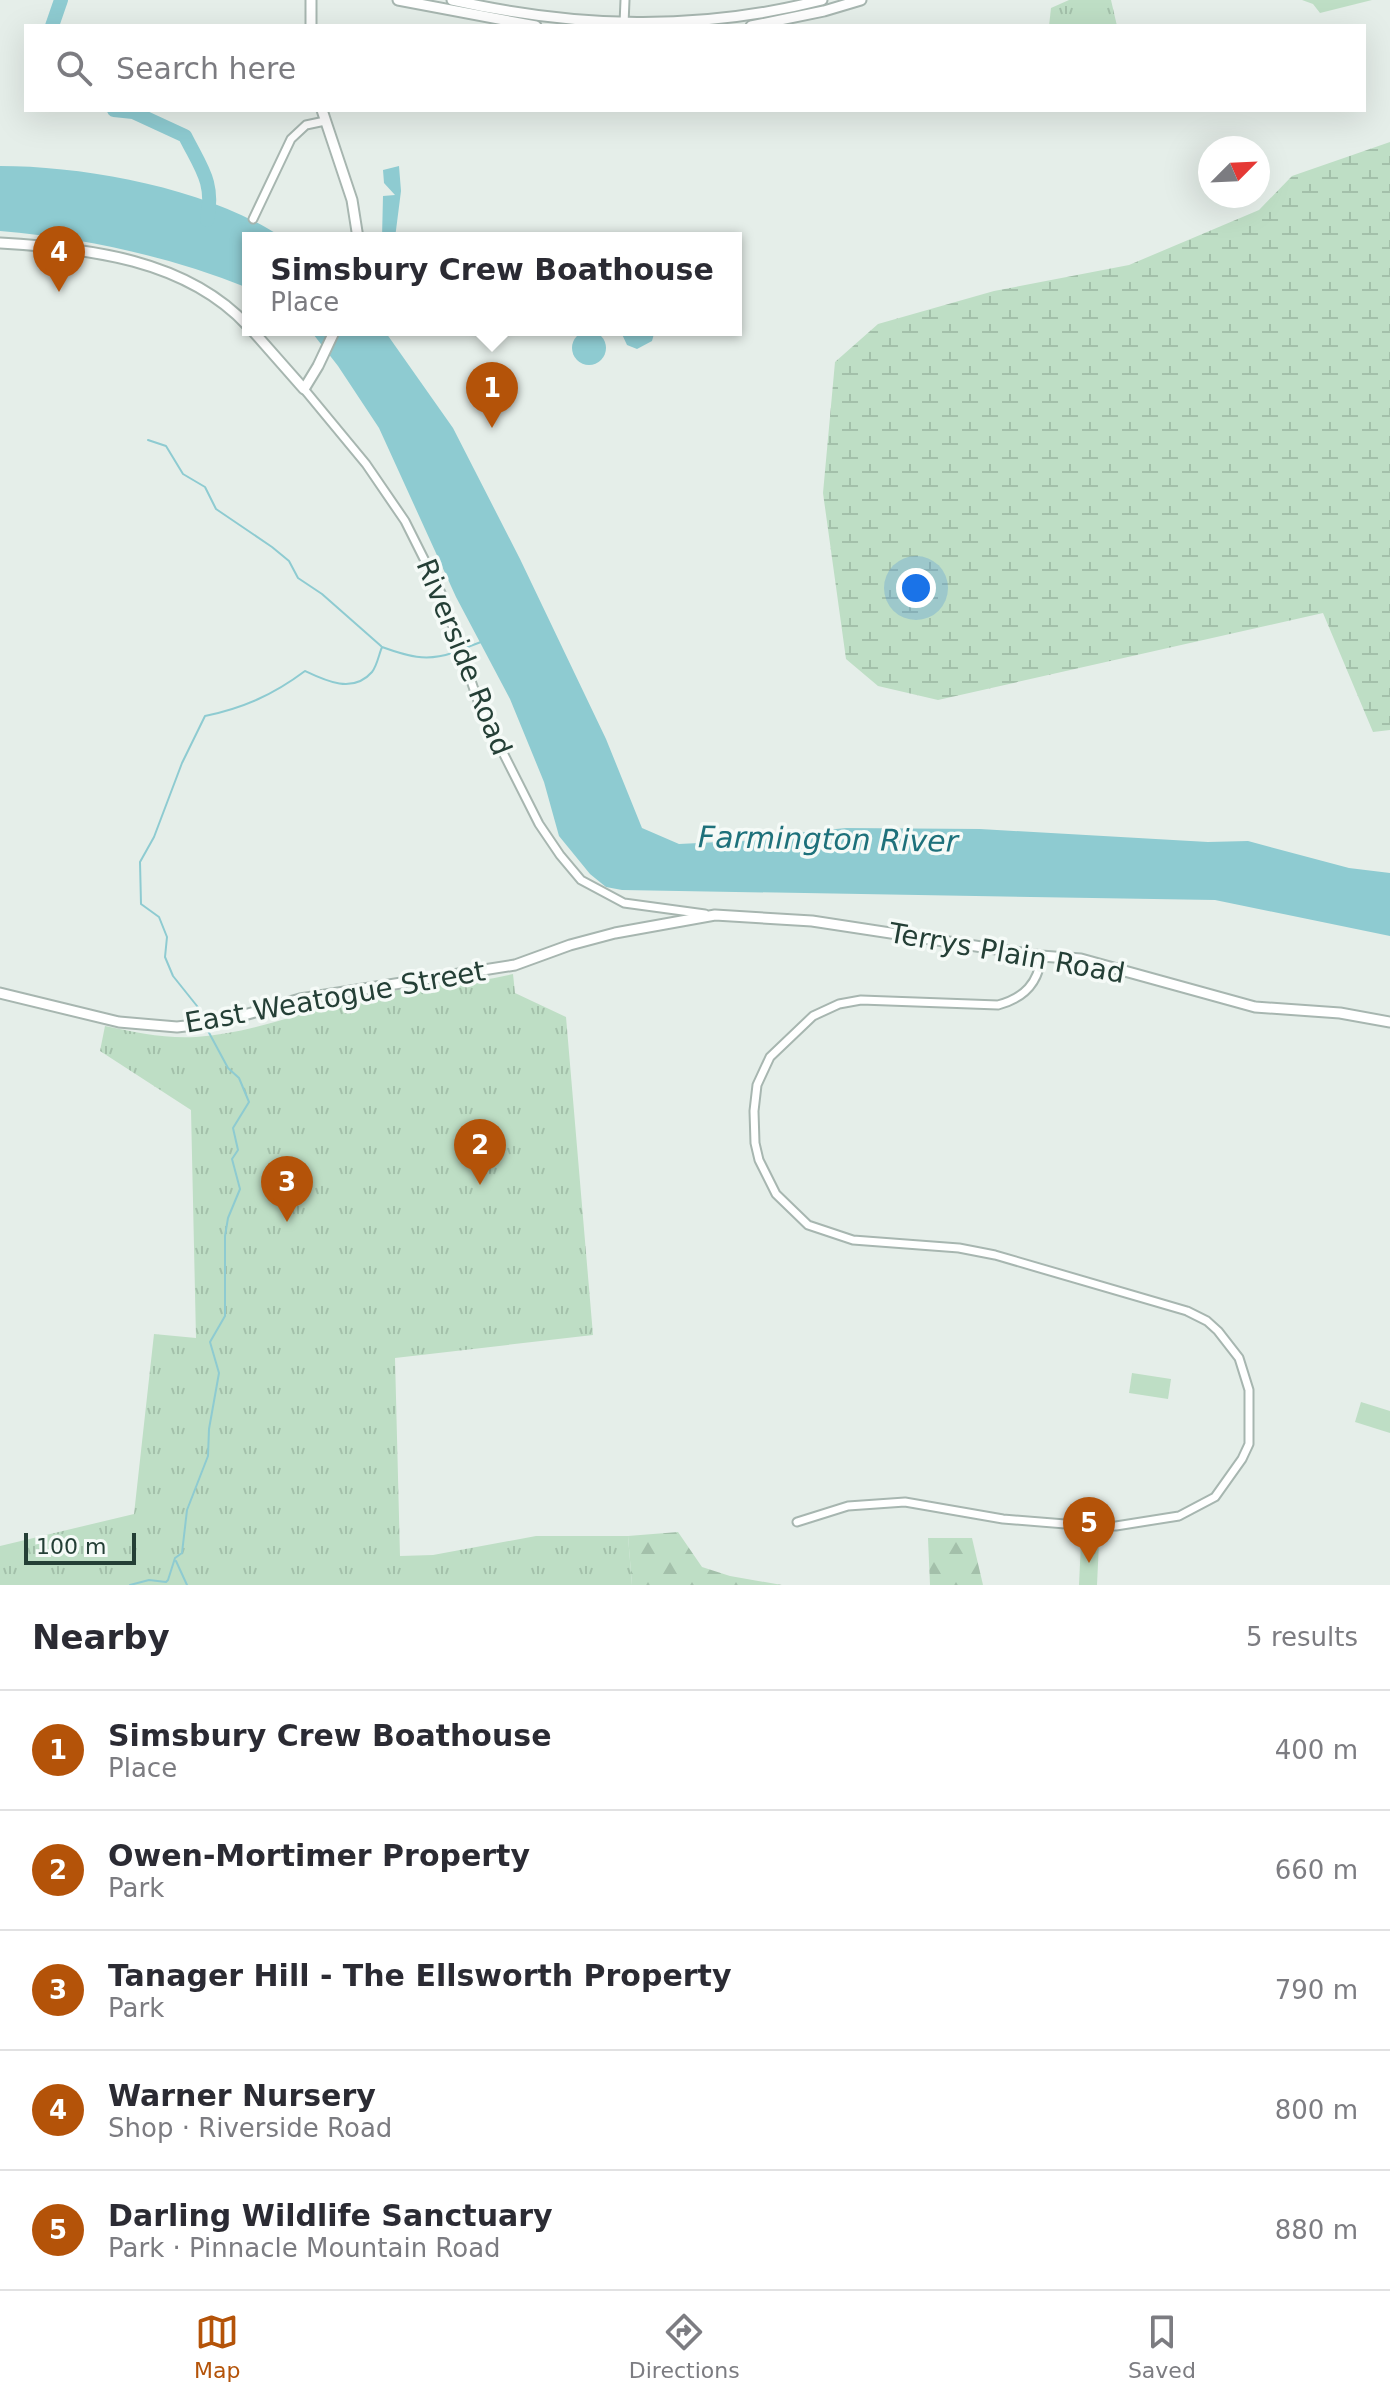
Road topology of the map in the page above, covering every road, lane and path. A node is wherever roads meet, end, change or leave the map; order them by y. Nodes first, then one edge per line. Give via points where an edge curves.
1 (311, 0) edge
2 (398, 0) edge
3 (452, 0) edge
4 (625, 0) edge
5 (822, 0) edge
6 (861, 0) edge
7 (801, 7) edge
8 (311, 24) edge
9 (525, 24) edge
10 (624, 24) edge
11 (756, 24) edge
12 (323, 112) edge
13 (325, 121) junction
14 (253, 219) dead end
15 (357, 232) edge
16 (0, 243) edge
17 (242, 320) edge
18 (257, 336) edge
19 (332, 336) edge
20 (304, 389) junction
21 (715, 915) junction
22 (1041, 956) junction
23 (0, 993) edge
24 (1390, 1022) edge
25 (797, 1522) dead end

1 - 8 street
2 - 9 street
3 - 10 street via 533,16
4 - 10 street
5 - 7 street
6 - 7 street
7 - 10 street
7 - 11 street
12 - 13 street
13 - 14 street via 306,125 291,139
13 - 15 street via 352,200
16 - 17 street, Riverside Road via 101,254 159,269 204,289
18 - 20 street, Riverside Road
19 - 20 street
20 - 21 street, Riverside Road via 405,521 441,593 480,707 560,855 581,880 624,903
21 - 22 street, Terrys Plain Road via 812,921
21 - 23 street, East Weatogue Street via 615,933 515,965 300,999 220,1022 177,1027 119,1022
22 - 24 street, Terrys Plain Road via 1081,959 1255,1007
22 - 25 street via 1038,977 1010,1002 861,1000 813,1016 770,1057 757,1085 754,1129 759,1160 776,1194 808,1225 853,1240 995,1255 1168,1304 1207,1321 1245,1372 1249,1444 1215,1497 1179,1516 1116,1526 1063,1525 905,1502 848,1506

